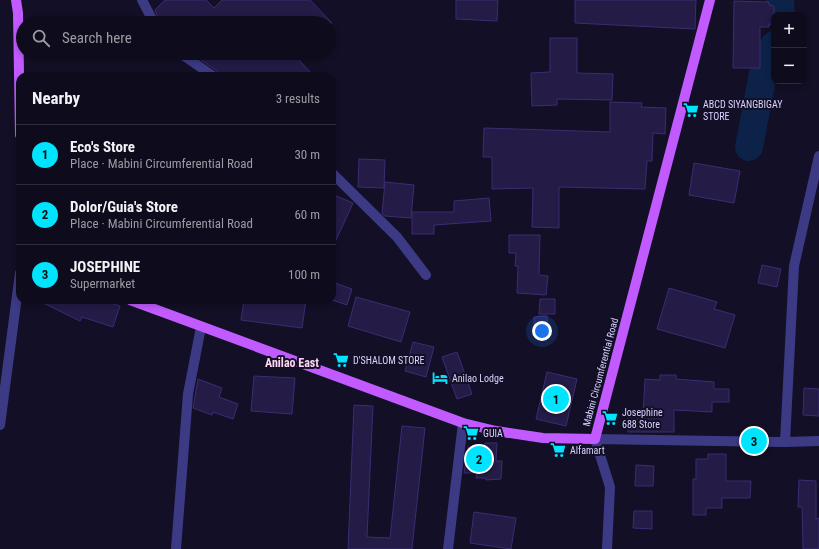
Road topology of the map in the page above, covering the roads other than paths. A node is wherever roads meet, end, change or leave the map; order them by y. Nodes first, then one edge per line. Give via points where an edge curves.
1 (16, 0) edge
2 (142, 0) edge
3 (710, 0) edge
4 (18, 16) edge
5 (150, 16) edge
6 (19, 60) edge
7 (190, 60) edge
8 (19, 72) edge
9 (207, 72) edge
10 (819, 156) edge
11 (336, 177) edge
12 (426, 275) dead end
13 (16, 303) edge
14 (141, 304) edge
15 (201, 327) junction
16 (463, 423) junction
17 (0, 425) edge
18 (595, 439) junction
19 (819, 441) edge
20 (785, 442) junction
21 (176, 549) edge
22 (448, 549) edge
23 (607, 549) edge

1 - 4 main road
2 - 5 street
3 - 18 main road, Mabini Circumferential Road
6 - 8 main road
7 - 9 street
10 - 20 street via 794,266
11 - 12 street via 397,237
13 - 17 street
14 - 15 main road, Mabini Circumferential Road
15 - 16 main road, Mabini Circumferential Road
15 - 21 street via 185,417
16 - 18 main road, Mabini Circumferential Road via 543,438
16 - 22 street
18 - 20 street
18 - 23 street via 610,487
19 - 20 street

